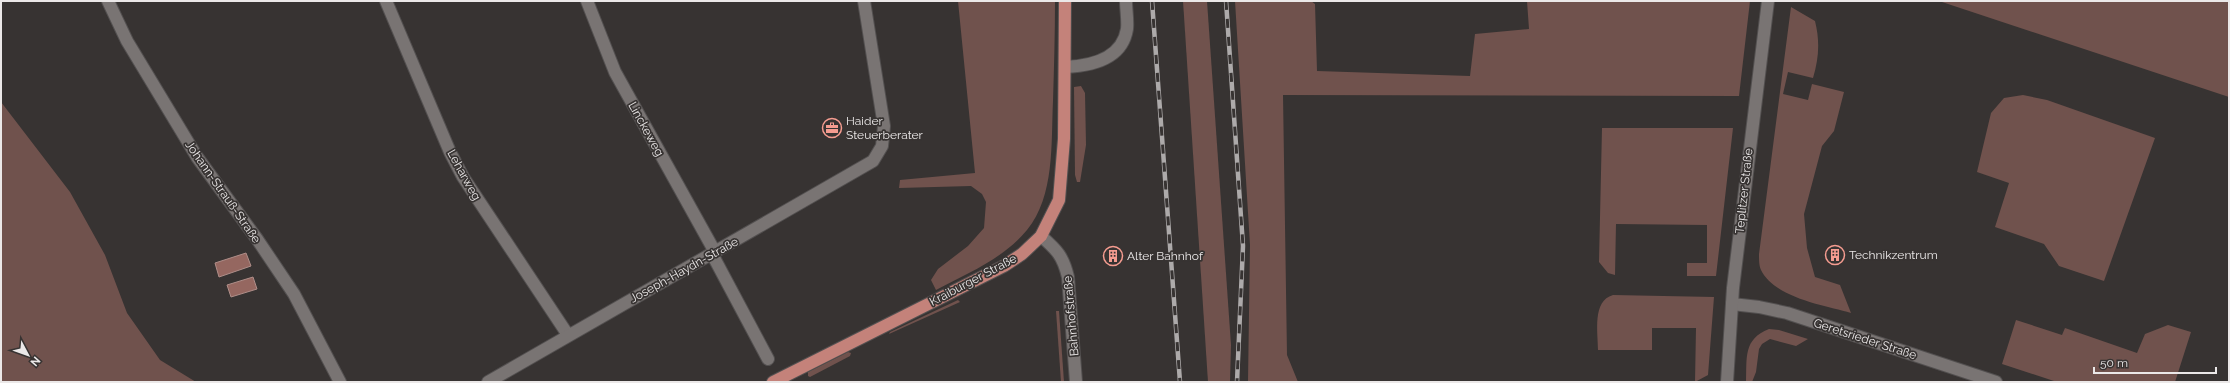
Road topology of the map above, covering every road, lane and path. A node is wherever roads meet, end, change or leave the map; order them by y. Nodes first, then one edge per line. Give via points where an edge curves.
1 (108, 1) edge
2 (386, 1) edge
3 (587, 1) edge
4 (864, 1) edge
5 (1065, 1) edge
6 (1126, 1) edge
7 (1768, 1) edge
8 (1064, 67) junction
9 (1041, 236) junction
10 (713, 253) junction
11 (1732, 304) junction
12 (568, 335) junction
13 (768, 359) dead end
14 (340, 382) edge
15 (488, 382) edge
16 (773, 382) edge
17 (1076, 382) edge
18 (1727, 382) edge
19 (1996, 382) edge

1 - 14 street, Johann-Strauß-Straße via 127,41 197,157 294,294
2 - 12 street, Leharweg via 463,177
3 - 10 street, Linckeweg via 615,72
4 - 10 street, Joseph-Haydn-Straße via 884,126 878,155 866,166
5 - 8 main road, Kraiburger Straße
6 - 8 street via 1127,27 1125,38 1119,48 1099,62 1086,66
7 - 11 street, Teplitzer Straße
8 - 9 main road, Kraiburger Straße via 1064,139 1059,200
9 - 16 main road, Kraiburger Straße via 1022,254 1004,266
9 - 17 street, Bahnhofstraße via 1064,261 1068,277
10 - 12 street, Joseph-Haydn-Straße
10 - 13 street, Linckeweg
11 - 18 street, Teplitzer Straße
11 - 19 street, Geretsrieder Straße via 1787,313
12 - 15 street, Joseph-Haydn-Straße

